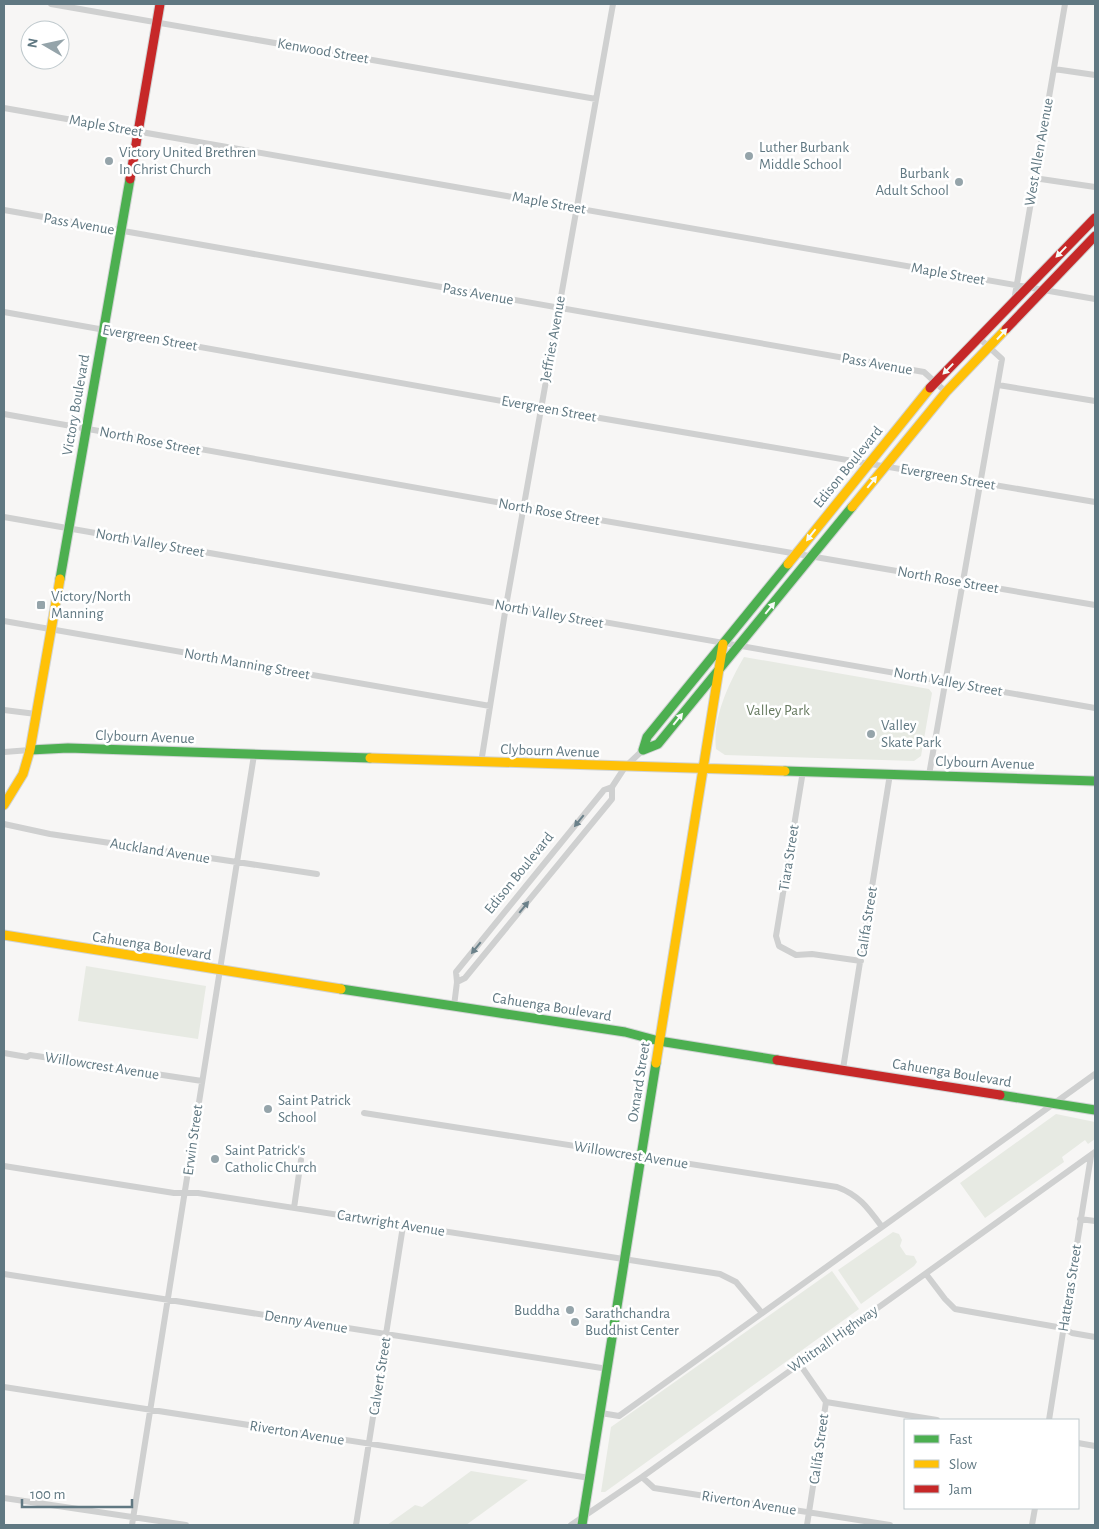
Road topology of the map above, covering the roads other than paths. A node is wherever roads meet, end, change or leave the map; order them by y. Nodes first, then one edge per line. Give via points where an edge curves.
1 (51, 4) edge
2 (160, 4) edge
3 (613, 4) edge
4 (1065, 4) edge
5 (157, 22) junction
6 (1054, 69) junction
7 (1095, 75) edge
8 (596, 99) junction
9 (4, 108) edge
10 (138, 131) junction
11 (1034, 178) junction
12 (1095, 188) edge
13 (577, 208) junction
14 (4, 210) edge
15 (1095, 218) edge
16 (120, 230) junction
17 (1095, 236) edge
18 (1015, 286) junction
19 (1027, 287) junction
20 (1043, 290) junction
21 (1095, 299) edge
22 (1014, 301) junction
23 (558, 309) junction
24 (4, 312) edge
25 (103, 330) junction
26 (979, 338) junction
27 (989, 347) junction
28 (935, 382) junction
29 (998, 385) junction
30 (946, 392) junction
31 (1095, 401) edge
32 (541, 408) junction
33 (4, 414) edge
34 (86, 429) junction
35 (869, 463) junction
36 (886, 466) junction
37 (980, 482) junction
38 (1095, 502) edge
39 (524, 507) junction
40 (4, 517) edge
41 (68, 528) junction
42 (796, 554) junction
43 (811, 557) junction
44 (964, 582) junction
45 (1095, 605) edge
46 (506, 606) junction
47 (4, 621) edge
48 (50, 629) junction
49 (724, 644) junction
50 (739, 646) junction
51 (719, 670) junction
52 (944, 682) junction
53 (490, 706) junction
54 (1095, 708) edge
55 (4, 710) edge
56 (36, 714) junction
57 (30, 750) junction
58 (642, 750) junction
59 (4, 752) edge
60 (254, 756) junction
61 (481, 763) junction
62 (625, 767) junction
63 (703, 768) junction
64 (803, 771) junction
65 (890, 774) junction
66 (929, 775) junction
67 (1095, 781) edge
68 (612, 787) junction
69 (4, 805) edge
70 (4, 824) edge
71 (237, 864) junction
72 (317, 874) dead end
73 (4, 935) edge
74 (861, 961) junction
75 (219, 971) junction
76 (457, 982) junction
77 (454, 1006) junction
78 (659, 1041) junction
79 (4, 1053) edge
80 (843, 1069) junction
81 (1095, 1074) edge
82 (202, 1082) junction
83 (1054, 1104) junction
84 (1095, 1110) edge
85 (364, 1112) dead end
86 (1093, 1154) edge
87 (641, 1156) junction
88 (301, 1160) dead end
89 (4, 1166) edge
90 (185, 1192) junction
91 (294, 1208) junction
92 (1080, 1218) junction
93 (1095, 1221) edge
94 (403, 1226) junction
95 (882, 1227) junction
96 (625, 1260) junction
97 (4, 1274) edge
98 (926, 1274) junction
99 (167, 1300) junction
100 (762, 1313) junction
101 (1063, 1328) junction
102 (387, 1335) junction
103 (1095, 1337) edge
104 (799, 1363) junction
105 (608, 1369) junction
106 (4, 1387) edge
107 (826, 1402) junction
108 (150, 1410) junction
109 (601, 1413) junction
110 (931, 1419) edge
111 (1048, 1419) edge
112 (1079, 1443) edge
113 (370, 1445) junction
114 (1095, 1446) edge
115 (642, 1477) junction
116 (590, 1478) junction
117 (4, 1498) edge
118 (1035, 1509) edge
119 (810, 1512) junction
120 (133, 1517) junction
121 (583, 1521) edge
122 (132, 1525) edge
123 (186, 1525) edge
124 (356, 1525) edge
125 (571, 1525) edge
126 (807, 1525) edge
127 (890, 1525) edge
128 (1032, 1525) edge

1 - 5 street, Kenwood Street
2 - 5 main road, Victory Boulevard
3 - 8 street, Jeffries Avenue
4 - 6 street, West Allen Avenue
5 - 8 street, Kenwood Street
5 - 10 main road, Victory Boulevard
6 - 7 street
6 - 11 street, West Allen Avenue
8 - 13 street, Jeffries Avenue
9 - 10 street, Maple Street
10 - 13 street, Maple Street
10 - 16 main road, Victory Boulevard
11 - 12 street
11 - 18 street, West Allen Avenue
13 - 18 street, Maple Street
13 - 23 street, Jeffries Avenue
14 - 16 street, Pass Avenue
15 -> 19 main road, Edison Boulevard
16 - 23 street, Pass Avenue
16 - 25 main road, Victory Boulevard
17 - 20 main road, Edison Boulevard
18 - 19 street, Maple Street
18 - 22 street, West Allen Avenue
19 - 20 street, Maple Street
19 - 22 main road, Edison Boulevard
20 - 21 street, Maple Street
27 -> 20 main road, Edison Boulevard
22 - 26 main road, Edison Boulevard
23 - 28 street, Pass Avenue via 924,372
23 - 32 street, Jeffries Avenue
24 - 25 street, Evergreen Street
25 - 32 street, Evergreen Street
25 - 34 main road, Victory Boulevard
26 - 27 street
26 -> 28 main road, Edison Boulevard
27 - 29 street via 1002,359
27 - 30 main road, Edison Boulevard
28 - 30 street, Pass Avenue
28 - 35 main road, Edison Boulevard
29 - 31 street
29 - 37 street
30 - 36 main road, Edison Boulevard
32 - 35 street, Evergreen Street
32 - 39 street, Jeffries Avenue
33 - 34 street, North Rose Street
34 - 39 street, North Rose Street
34 - 41 main road, Victory Boulevard
35 - 36 street, Evergreen Street
35 -> 42 main road, Edison Boulevard
36 - 37 street, Evergreen Street
43 -> 36 main road, Edison Boulevard
37 - 38 street, Evergreen Street
37 - 44 street
39 - 42 street, North Rose Street
39 - 46 street, Jeffries Avenue
40 - 41 street, North Valley Street
41 - 46 street, North Valley Street
41 - 48 main road, Victory Boulevard
42 - 43 street, North Rose Street
42 - 49 main road, Edison Boulevard
43 - 44 street, North Rose Street
50 -> 43 main road, Edison Boulevard
44 - 45 street, North Rose Street
44 - 52 street
46 - 49 street, North Valley Street
46 - 53 street, Jeffries Avenue
47 - 48 street, North Manning Street
48 - 53 street, North Manning Street
48 - 56 main road, Victory Boulevard
49 - 50 street, North Valley Street
49 - 51 main road, Oxnard Street
49 - 58 main road, Edison Boulevard via 647,737
50 - 51 main road, Edison Boulevard
50 - 52 street, North Valley Street
58 -> 51 main road, Edison Boulevard via 658,744
51 - 63 main road, Oxnard Street
52 - 54 street, North Valley Street
52 - 66 street
53 - 61 street, Jeffries Avenue
55 - 56 street
56 - 57 main road, Victory Boulevard
57 - 59 street, Clybourn Avenue
57 - 60 main road, Clybourn Avenue via 68,748
57 - 69 main road, Victory Boulevard via 23,774
58 - 62 street, Edison Boulevard
60 - 61 main road, Clybourn Avenue
60 - 71 street, Erwin Street
61 - 62 main road, Clybourn Avenue
62 - 63 main road, Clybourn Avenue
62 - 68 street, Edison Boulevard
63 - 64 main road, Clybourn Avenue
63 - 78 main road, Oxnard Street
64 - 65 main road, Clybourn Avenue
64 - 74 street, Tiara Street via 776,936 779,946 796,955
65 - 66 main road, Clybourn Avenue
65 - 74 street, Califa Street
66 - 67 main road, Clybourn Avenue
76 -> 68 street, Edison Boulevard via 465,978 612,799
68 -> 76 street, Edison Boulevard via 604,790 456,972
70 - 71 street, Auckland Avenue
71 - 72 street, Auckland Avenue
71 - 75 street, Erwin Street
73 - 75 main road, Cahuenga Boulevard
74 - 80 street, Califa Street
75 - 77 main road, Cahuenga Boulevard
75 - 82 street, Erwin Street
76 - 77 street, Edison Boulevard
77 - 78 main road, Cahuenga Boulevard via 625,1032
78 - 80 main road, Cahuenga Boulevard
78 - 87 main road, Oxnard Street
79 - 82 street, Willowcrest Avenue via 27,1057 30,1054
80 - 83 main road, Cahuenga Boulevard
81 - 83 street
82 - 90 street, Erwin Street
83 - 84 main road, Cahuenga Boulevard
83 - 95 street
85 - 87 street, Willowcrest Avenue
86 - 92 street, Hatteras Street
86 - 98 street, Whitnall Highway
87 - 95 street, Willowcrest Avenue via 837,1187 864,1202
87 - 96 main road, Oxnard Street
88 - 91 street
89 - 90 street, Cartwright Avenue via 174,1193
90 - 91 street, Cartwright Avenue
90 - 99 street, Erwin Street
91 - 94 street, Cartwright Avenue
92 - 93 street
92 - 101 street, Hatteras Street
94 - 96 street, Cartwright Avenue
94 - 102 street, Calvert Street
95 - 100 street
96 - 100 street, Cartwright Avenue via 725,1276 736,1282
96 - 105 main road, Oxnard Street
97 - 99 street, Denny Avenue
98 - 101 street via 955,1309
98 - 104 street, Whitnall Highway
99 - 102 street, Denny Avenue
99 - 108 street, Erwin Street
100 - 109 street via 618,1416
101 - 103 street
101 - 111 street, Hatteras Street
102 - 105 street, Denny Avenue
102 - 113 street, Calvert Street
104 - 107 street
104 - 115 street, Whitnall Highway
105 - 109 main road, Oxnard Street
106 - 108 street, Riverton Avenue
107 - 110 street
107 - 119 street, Califa Street
108 - 113 street, Riverton Avenue
108 - 120 street, Erwin Street
109 - 116 main road, Oxnard Street
112 - 114 street
113 - 116 street, Riverton Avenue
113 - 124 street, Calvert Street
115 - 119 street, Riverton Avenue via 654,1488
115 - 121 street, Whitnall Highway
116 - 121 main road, Oxnard Street
117 - 120 street
118 - 128 street
119 - 126 street, Califa Street
119 - 127 street, Riverton Avenue
120 - 122 street, Erwin Street
120 - 123 street
121 - 125 street, Whitnall Highway

